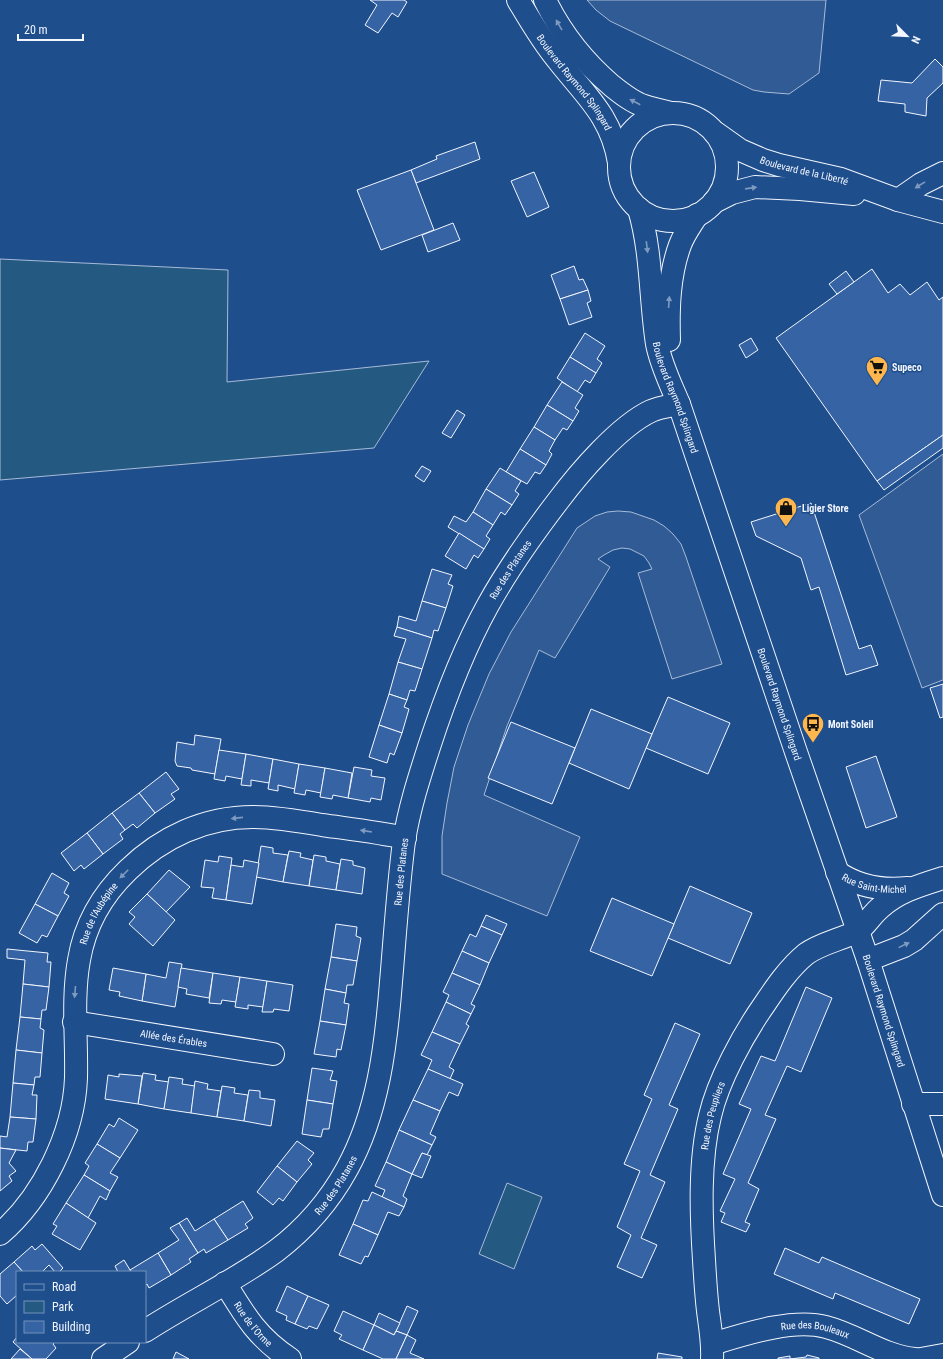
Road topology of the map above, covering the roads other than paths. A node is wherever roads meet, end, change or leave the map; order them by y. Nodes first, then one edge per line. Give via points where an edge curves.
1 (518, 0) edge
2 (545, 0) edge
3 (672, 113) junction
4 (715, 132) junction
5 (620, 168) junction
6 (943, 173) edge
7 (898, 200) junction
8 (714, 202) junction
9 (639, 209) junction
10 (943, 212) edge
11 (697, 215) junction
12 (679, 404) junction
13 (404, 838) junction
14 (837, 872) junction
15 (943, 878) edge
16 (914, 888) junction
17 (943, 914) edge
18 (858, 931) junction
19 (868, 960) junction
20 (74, 1022) junction
21 (273, 1054) dead end
22 (913, 1104) junction
23 (943, 1104) edge
24 (943, 1195) edge
25 (0, 1234) edge
26 (225, 1283) junction
27 (146, 1330) edge
28 (127, 1343) edge
29 (712, 1351) edge
30 (943, 1355) edge
31 (103, 1359) edge
32 (290, 1359) edge
33 (915, 1359) edge
34 (921, 1359) edge

1 - 5 street, Boulevard Raymond Splingard via 554,55 594,102 615,143
3 -> 2 street, Boulevard Raymond Splingard via 633,101 602,78 560,29
3 - 4 street via 698,119
3 - 5 street via 655,116 634,129 624,144
4 - 7 street, Boulevard de la Liberté via 740,150 763,160 842,179
4 - 8 street via 724,147 727,170 723,187
5 - 9 street via 624,188
6 -> 7 street
8 -> 7 street, Boulevard de la Liberté via 742,189 755,187 811,189
7 - 10 street, Boulevard de la Liberté
8 - 11 street
9 - 11 street via 664,220 681,220
9 -> 12 street, Boulevard Raymond Splingard via 646,240 657,345
12 -> 11 street via 669,341 669,301 680,245
12 - 13 street, Rue des Platanes via 659,408 641,417 606,447 569,486 508,570 474,632 443,705 420,774
12 - 14 street, Boulevard Raymond Splingard
13 -> 20 street, Rue de l'Aubépine via 253,817 215,821 173,836 149,851 125,873 110,889 94,913 79,960
13 - 26 street, Rue des Platanes via 382,1058 373,1103 358,1146 347,1170 331,1194 299,1231 266,1258
14 - 16 street, Rue Saint-Michel via 854,882 873,888
14 - 18 street, Boulevard Raymond Splingard
15 - 16 street, Rue Saint-Michel
16 - 18 street, Rue Saint-Michel via 884,904
19 -> 17 street via 914,940
18 - 19 street, Boulevard Raymond Splingard
18 - 29 street, Rue des Peupliers via 810,951 786,974 747,1031 714,1102 705,1138 702,1208 705,1282
19 - 22 street, Boulevard Raymond Splingard
20 - 21 street, Allée des Érables
20 - 25 street, Rue de l'Aubépine via 76,1080 65,1134 49,1170 35,1193 14,1221
22 - 23 street
22 - 24 street, Boulevard Raymond Splingard
26 - 27 street, Rue des Platanes
26 - 32 street, Rue de l'Orme via 252,1326
28 - 31 street
29 - 33 street, Rue des Bouleaux via 774,1328 803,1324 826,1327 889,1353
30 - 34 street

